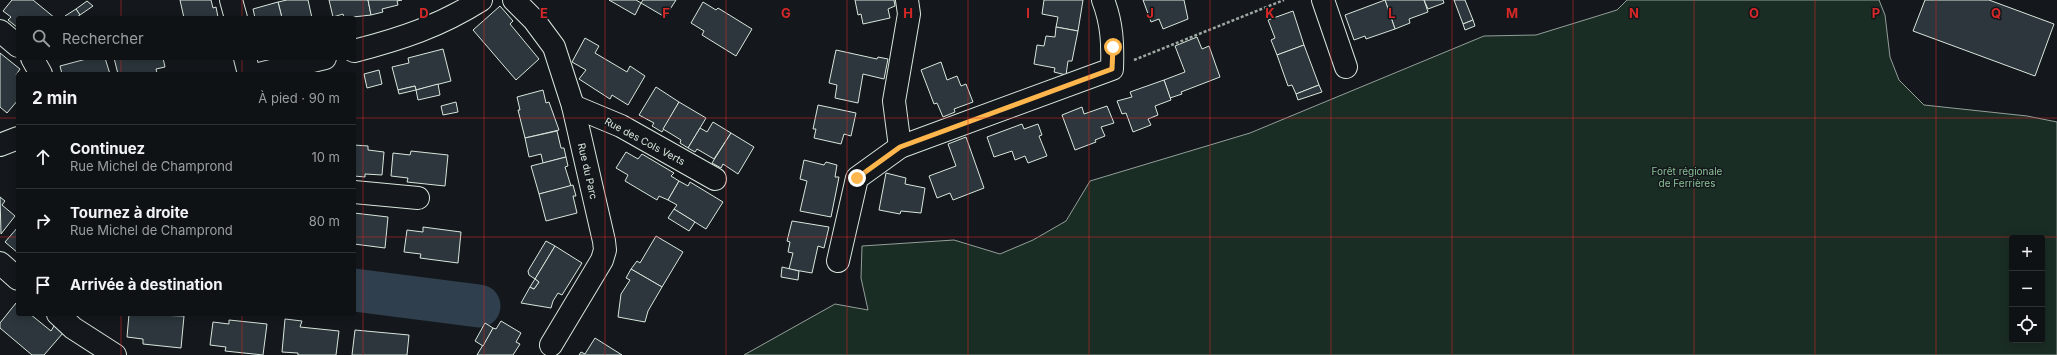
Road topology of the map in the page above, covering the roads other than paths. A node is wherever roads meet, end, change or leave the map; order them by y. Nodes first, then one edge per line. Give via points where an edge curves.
1 (231, 0) edge
2 (481, 0) edge
3 (514, 0) edge
4 (907, 0) edge
5 (1103, 0) edge
6 (1323, 0) edge
7 (235, 16) edge
8 (0, 31) edge
9 (16, 44) edge
10 (356, 50) edge
11 (33, 60) edge
12 (246, 60) edge
13 (317, 60) edge
14 (1346, 67) dead end
15 (40, 72) edge
16 (248, 72) edge
17 (267, 72) edge
18 (574, 106) junction
19 (16, 139) edge
20 (0, 144) edge
21 (900, 147) junction
22 (715, 179) dead end
23 (356, 192) edge
24 (418, 198) dead end
25 (838, 261) dead end
26 (0, 262) edge
27 (16, 277) edge
28 (60, 316) edge
29 (552, 345) dead end
30 (115, 355) edge

1 - 7 street
2 - 10 street via 440,24
3 - 18 street, Rue du Parc via 534,20 554,47
4 - 21 street via 909,14 894,101
5 - 21 street via 1110,20 1112,69
6 - 14 street
8 - 9 street
11 - 15 street
12 - 16 street
13 - 17 street
18 - 22 street, Rue des Cols Verts via 621,126
18 - 29 street, Rue du Parc via 605,250 602,260
19 - 20 street
21 - 25 street via 857,178
23 - 24 street
26 - 27 street
28 - 30 street via 73,328

